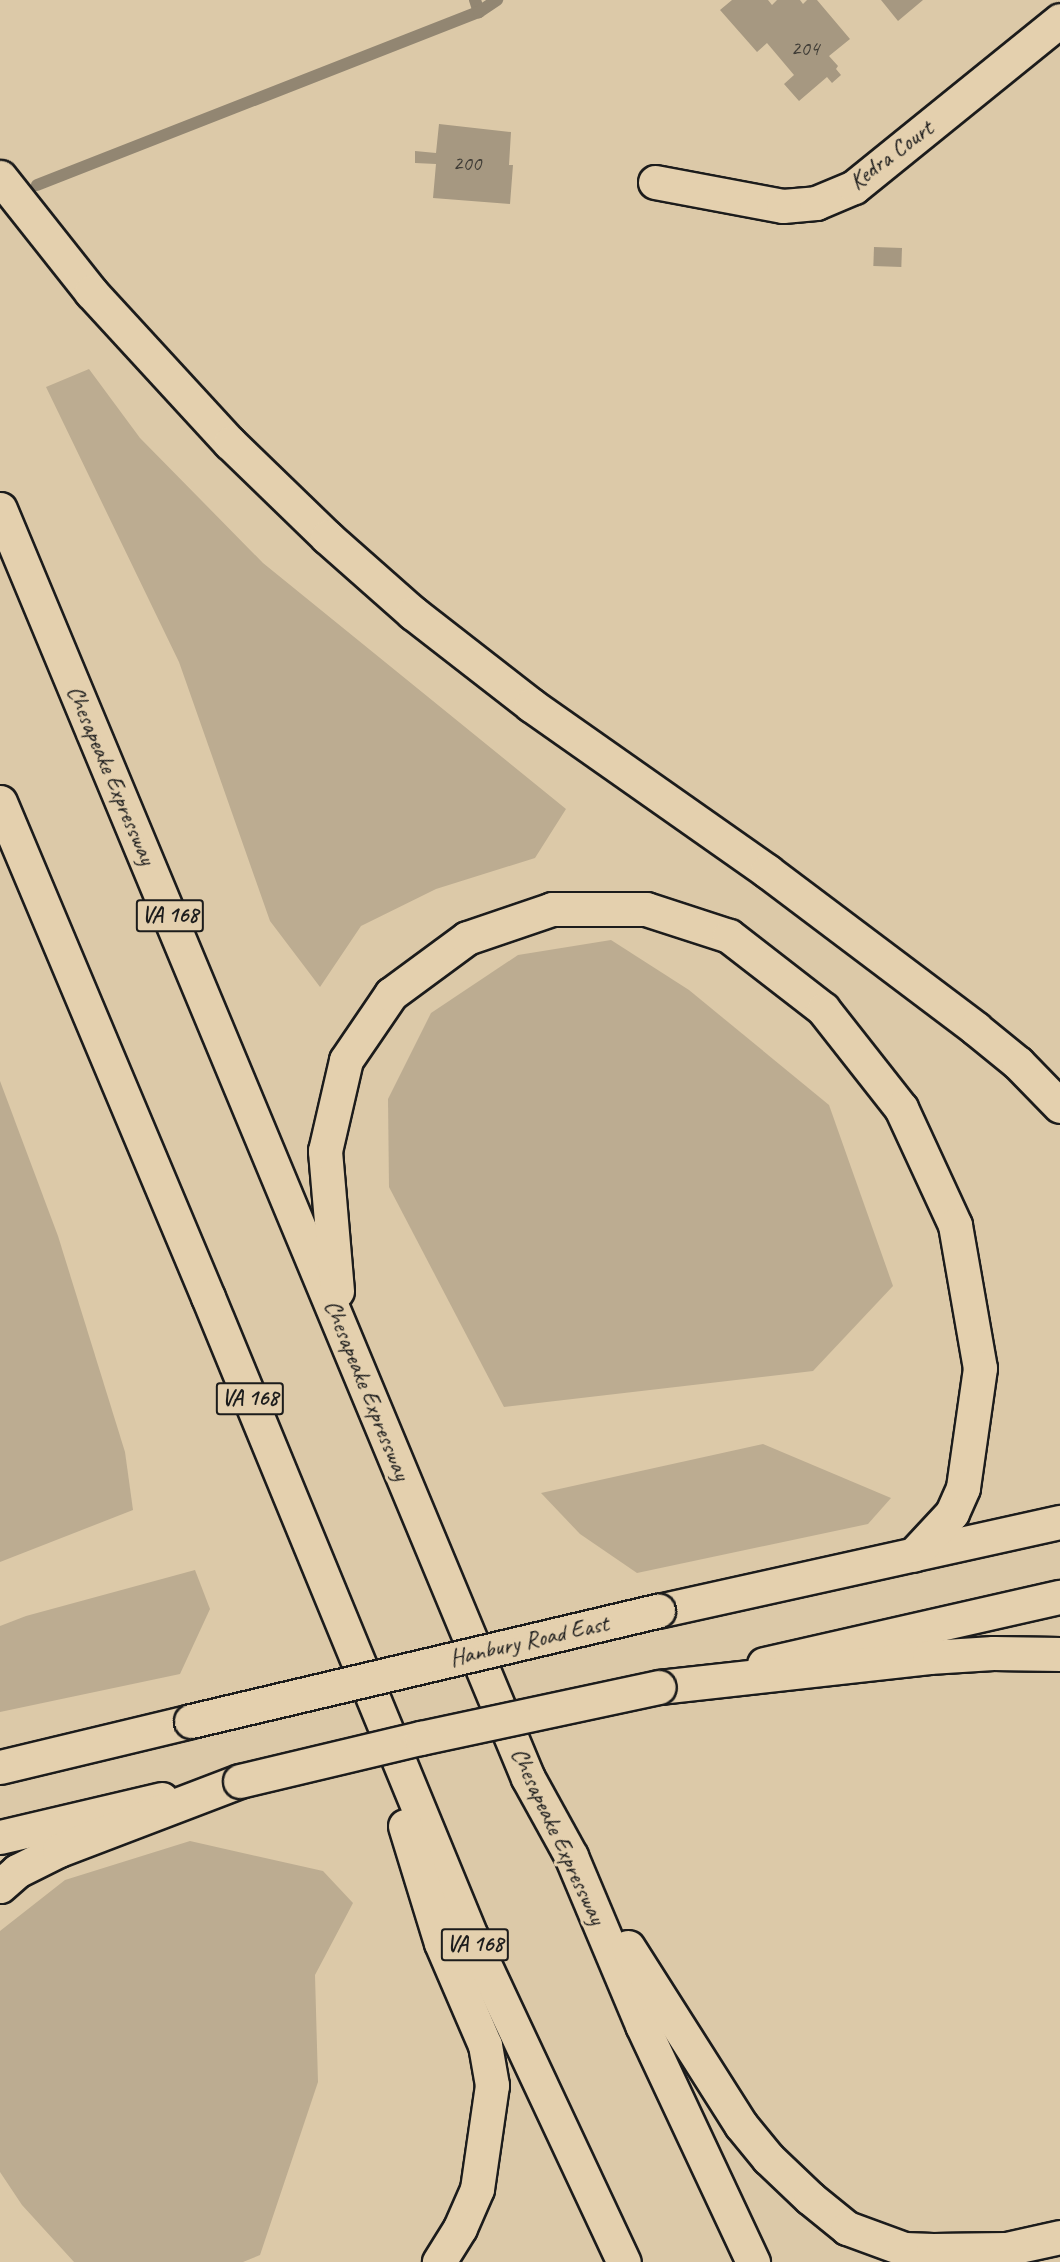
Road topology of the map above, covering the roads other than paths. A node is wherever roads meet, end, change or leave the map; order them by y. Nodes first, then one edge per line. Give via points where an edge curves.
1 (1060, 20) edge
2 (0, 177) edge
3 (655, 182) dead end
4 (0, 509) edge
5 (0, 802) edge
6 (1060, 1106) edge
7 (340, 1322) junction
8 (1060, 1522) edge
9 (913, 1555) junction
10 (1060, 1597) edge
11 (343, 1621) junction
12 (1060, 1654) edge
13 (659, 1687) junction
14 (0, 1767) edge
15 (240, 1781) junction
16 (0, 1837) edge
17 (571, 1856) junction
18 (0, 1886) edge
19 (1060, 2237) edge
20 (439, 2262) edge
21 (624, 2262) edge
22 (753, 2262) edge

1 - 3 main road, Kedra Court via 854,187 816,203 783,206
2 - 6 main road via 84,284 230,443 413,613 531,705 767,871 975,1028 1018,1063
4 - 7 main road, Chesapeake Expressway / VA 168
5 - 11 main road, VA 168
7 - 9 main road via 325,1151 346,1060 391,994 466,938 552,909 646,909 729,936 823,1009 901,1108 955,1225 980,1368 963,1488 952,1513
7 - 17 main road, Chesapeake Expressway / VA 168 via 524,1768
8 - 9 main road, Hanbury Road East
9 - 14 main road, Hanbury Road East, bridge via 658,1611
10 - 13 main road
11 - 20 main road via 441,1943 485,2045 490,2075 477,2189
11 - 21 main road, VA 168 via 471,1936
12 - 13 main road via 929,1657
13 - 15 main road, bridge
15 - 16 main road
15 - 18 main road via 59,1850 17,1871
17 - 19 main road via 741,2125 777,2166 846,2228 904,2249 1006,2249
17 - 22 main road, Chesapeake Expressway / VA 168 via 642,2025

